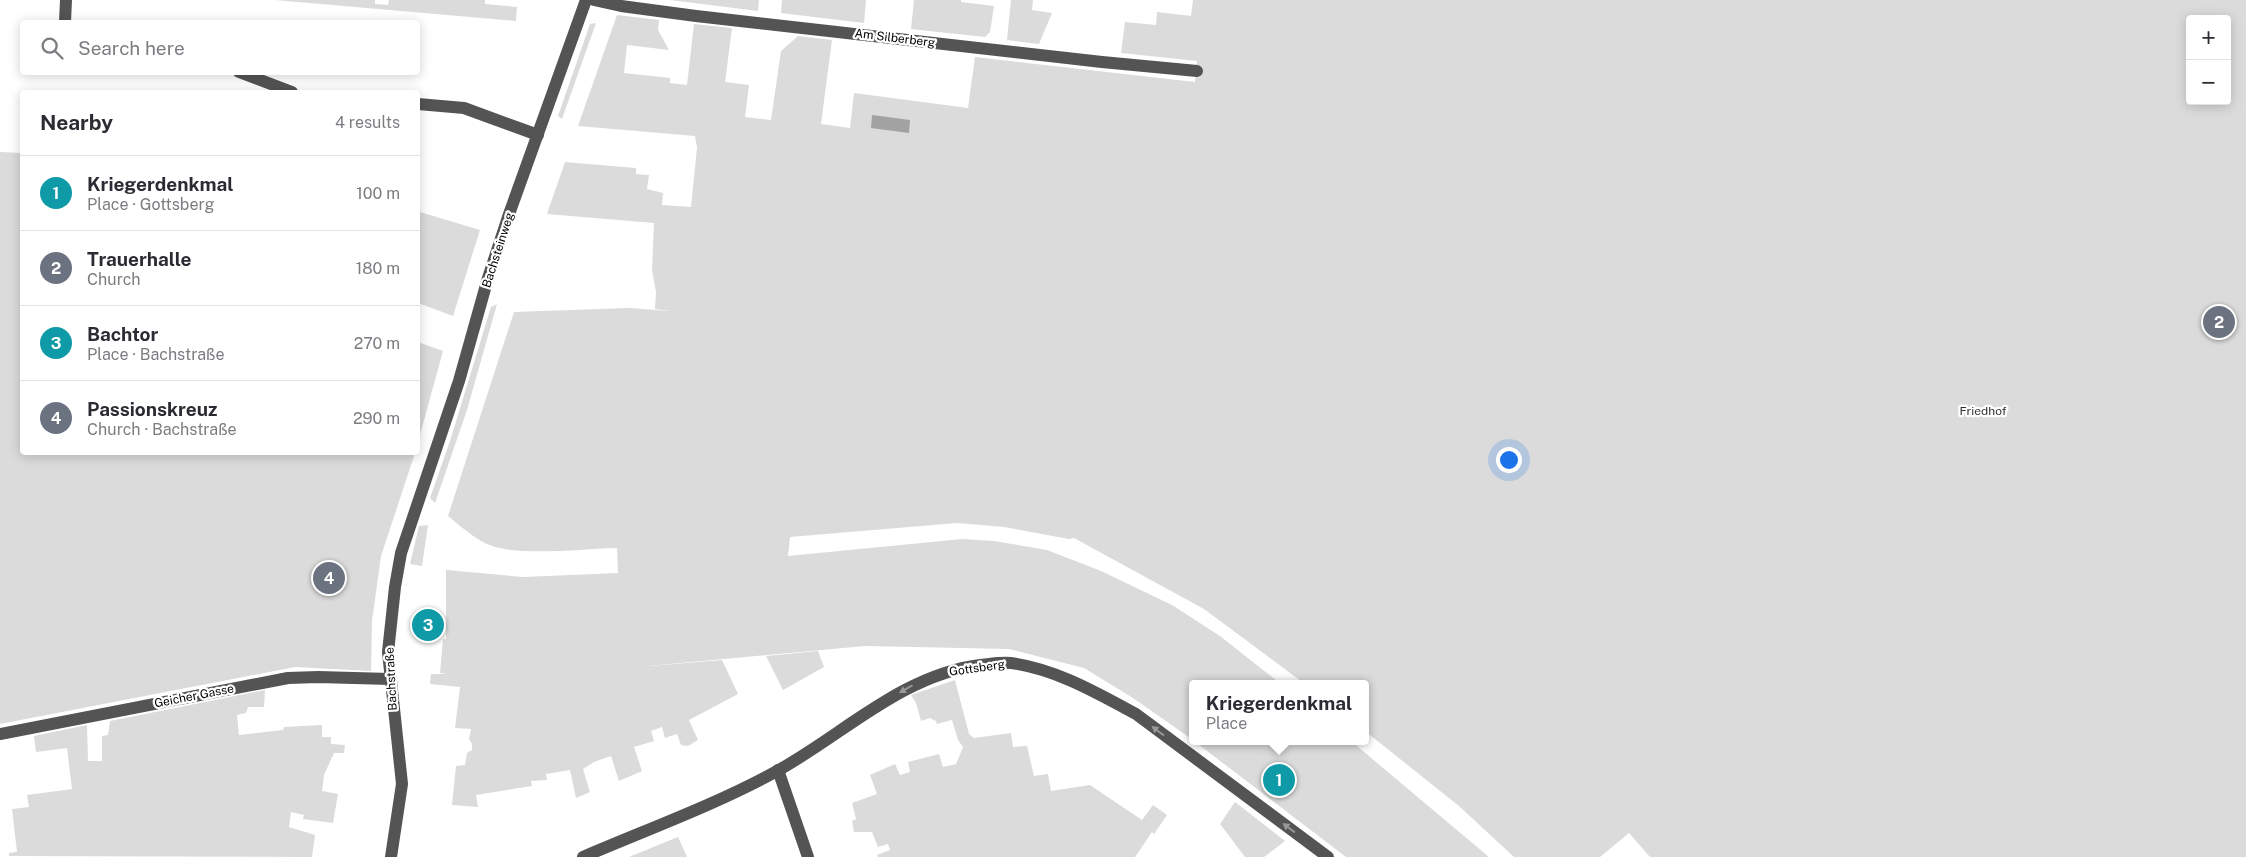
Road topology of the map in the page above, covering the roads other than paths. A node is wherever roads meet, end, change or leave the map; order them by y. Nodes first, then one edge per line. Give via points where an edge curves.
1 (66, 0) edge
2 (586, 0) edge
3 (594, 0) edge
4 (64, 20) edge
5 (1197, 71) dead end
6 (247, 75) edge
7 (287, 90) edge
8 (420, 104) edge
9 (538, 135) junction
10 (416, 502) joint
11 (390, 679) junction
12 (0, 734) edge
13 (778, 770) junction
14 (391, 857) edge
15 (583, 857) edge
16 (808, 857) edge
17 (1328, 857) edge

1 - 4 street
2 - 9 street, Bachsteinweg
3 - 5 street, Am Silberberg via 696,16
6 - 7 street
8 - 9 street via 464,108
9 - 10 street, Bachsteinweg via 494,261 459,381
10 - 11 street, Bachstraße via 395,587 388,652
11 - 12 street, Geicher Gasse via 288,678
11 - 14 street, Bachstraße via 402,784
13 - 15 street, Gottsberg
13 - 16 street
17 -> 13 street, Gottsberg via 1136,714 1062,677 1008,663 951,670 910,687

